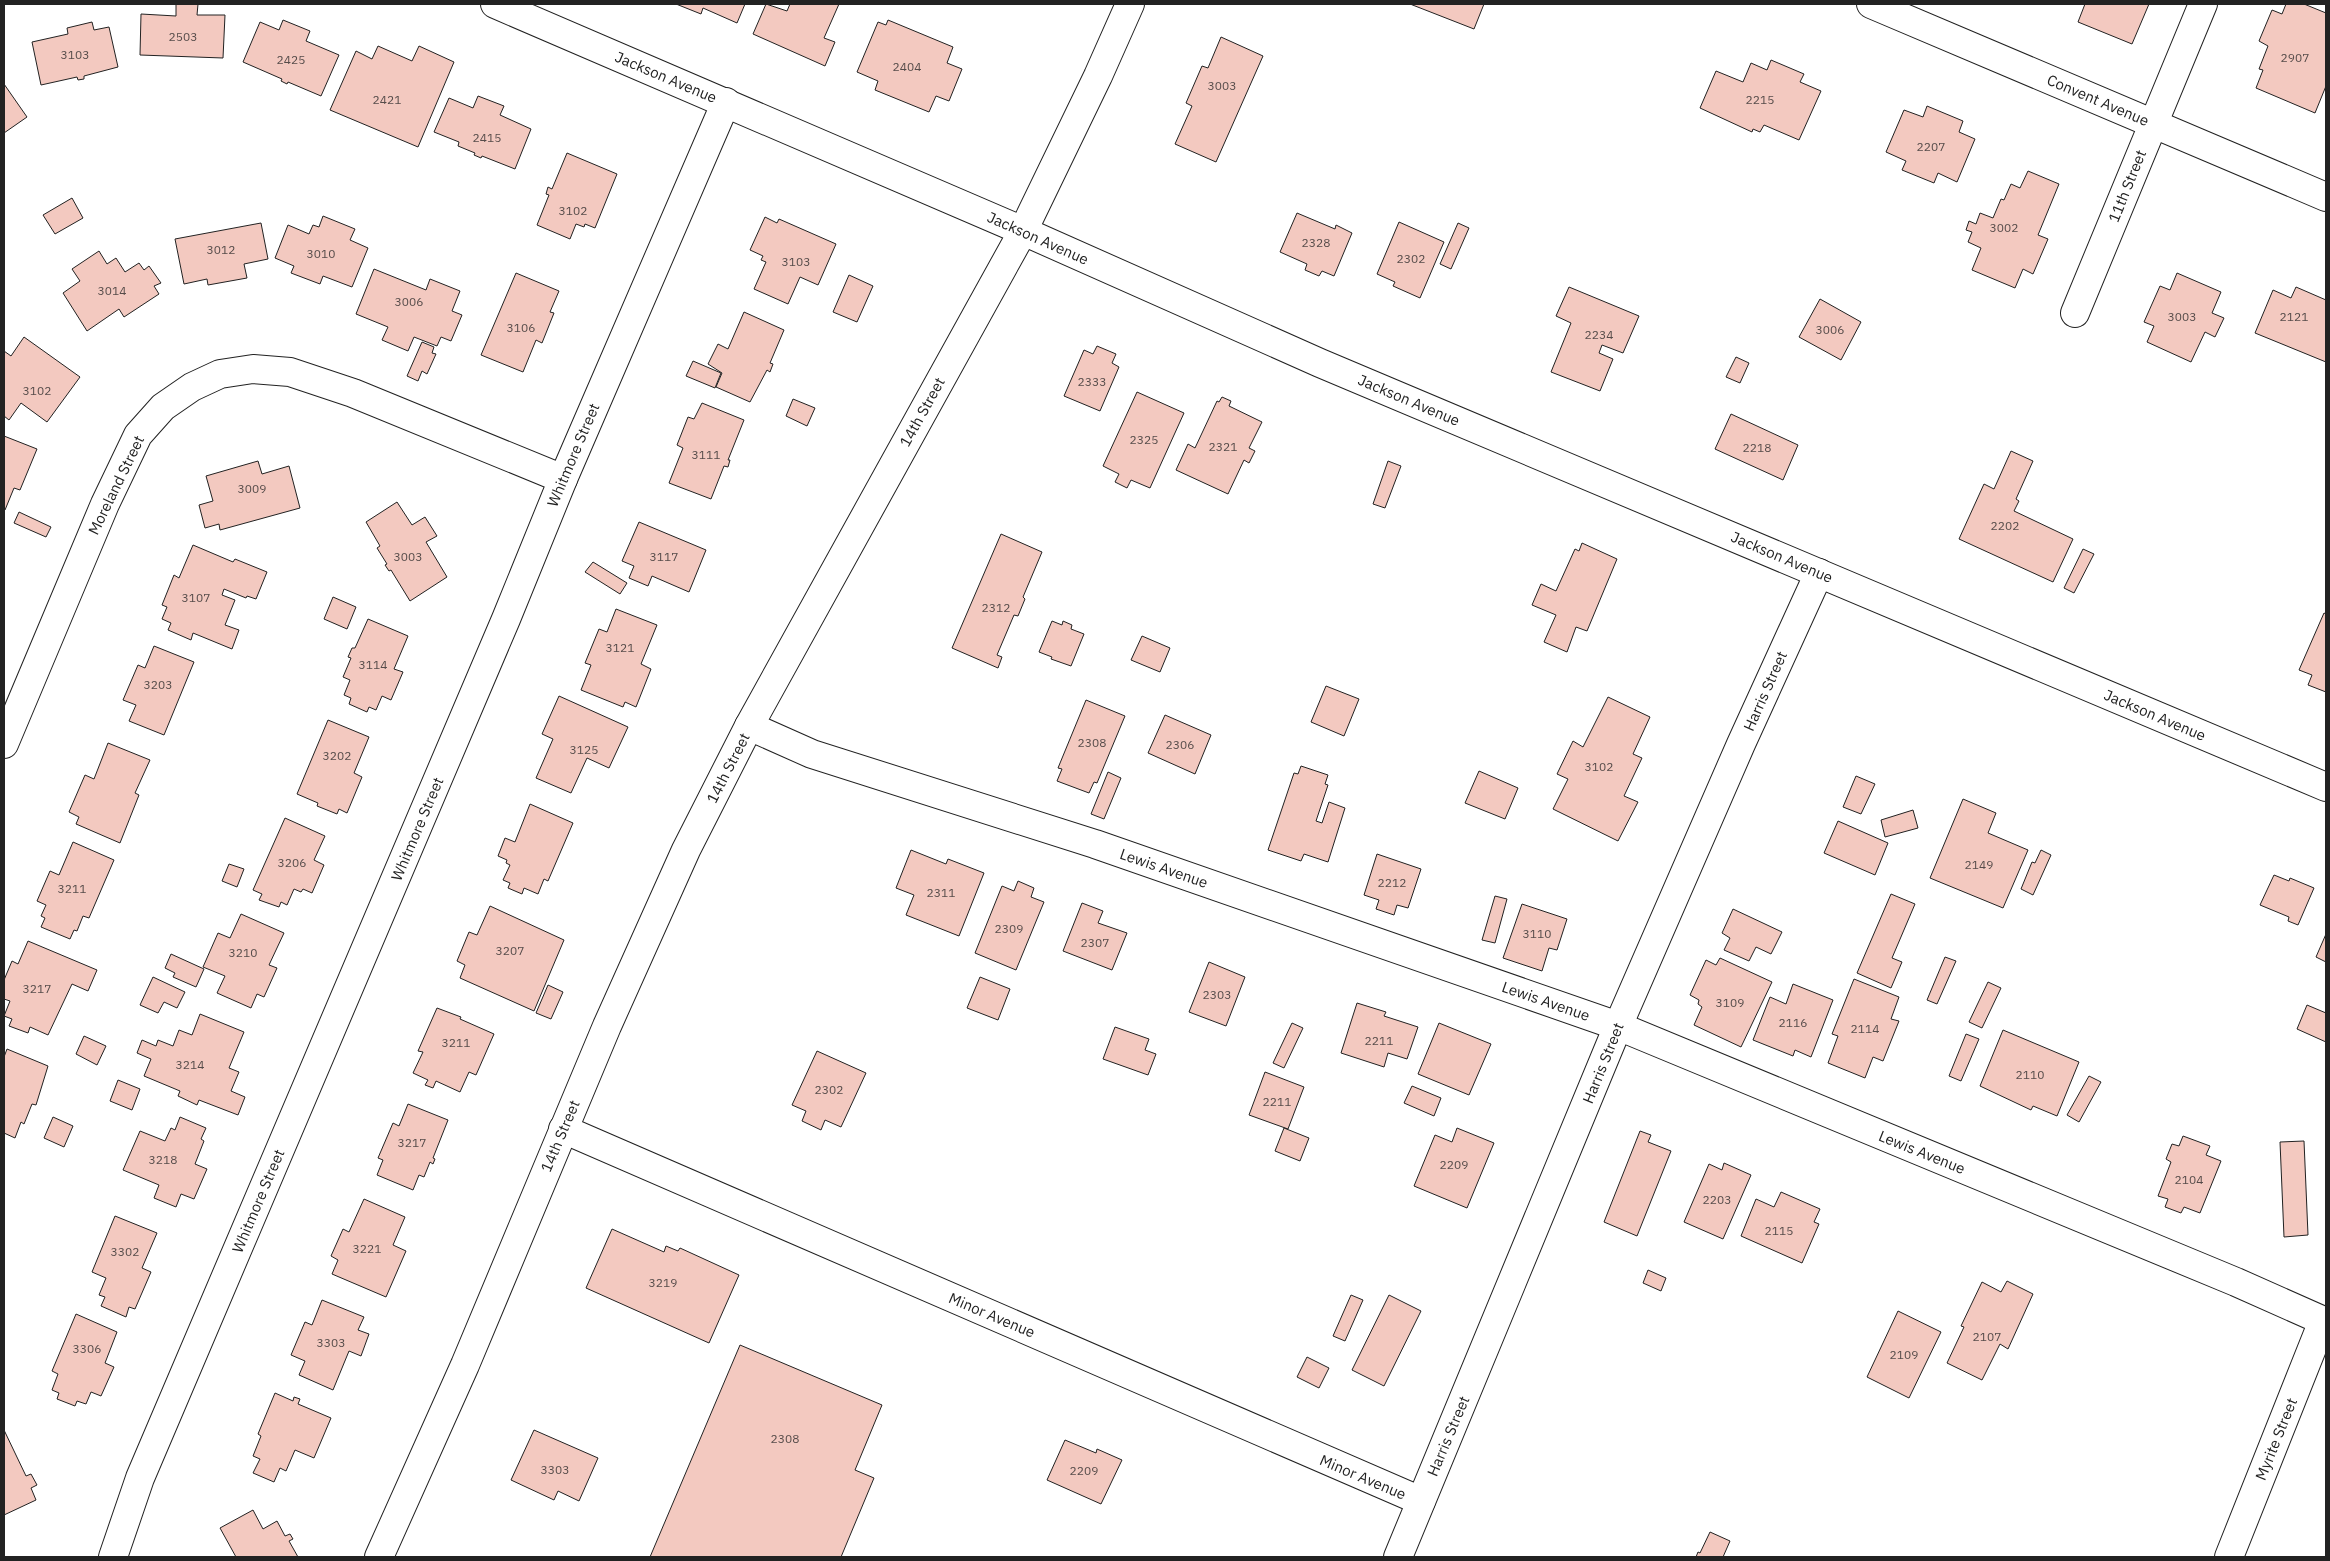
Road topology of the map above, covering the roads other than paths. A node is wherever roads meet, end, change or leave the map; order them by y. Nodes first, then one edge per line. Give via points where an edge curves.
1 (495, 4) edge
2 (1130, 4) edge
3 (1871, 4) edge
4 (2203, 4) edge
5 (726, 102) junction
6 (2153, 124) junction
7 (2326, 197) edge
8 (1023, 231) junction
9 (2075, 313) dead end
10 (563, 479) junction
11 (1820, 573) junction
12 (749, 726) junction
13 (4, 744) edge
14 (2326, 787) edge
15 (1618, 1026) junction
16 (563, 1130) junction
17 (2325, 1322) edge
18 (1420, 1501) junction
19 (113, 1557) edge
20 (379, 1557) edge
21 (1398, 1557) edge
22 (2229, 1557) edge

1 - 5 street, Jackson Avenue
2 - 8 street, 14th Street
3 - 6 street, Convent Avenue
4 - 6 street, 11th Street
5 - 8 street, Jackson Avenue
5 - 10 street, Whitmore Street
6 - 7 street, Convent Avenue
6 - 9 street, 11th Street
8 - 11 street, Jackson Avenue via 1320,362
8 - 12 street, 14th Street
10 - 13 street, Moreland Street via 353,393 290,372 253,369 220,374 192,387 163,408 138,434 105,504
10 - 19 street, Whitmore Street via 140,1478
11 - 14 street, Jackson Avenue
11 - 15 street, Harris Street via 1741,744
12 - 15 street, Lewis Avenue via 812,754 1095,844
12 - 16 street, 14th Street via 686,850
15 - 17 street, Lewis Avenue via 2227,1278
15 - 18 street, Harris Street
16 - 18 street, Minor Avenue
16 - 20 street, 14th Street via 465,1365
17 - 22 street, Myrite Street
18 - 21 street, Harris Street

